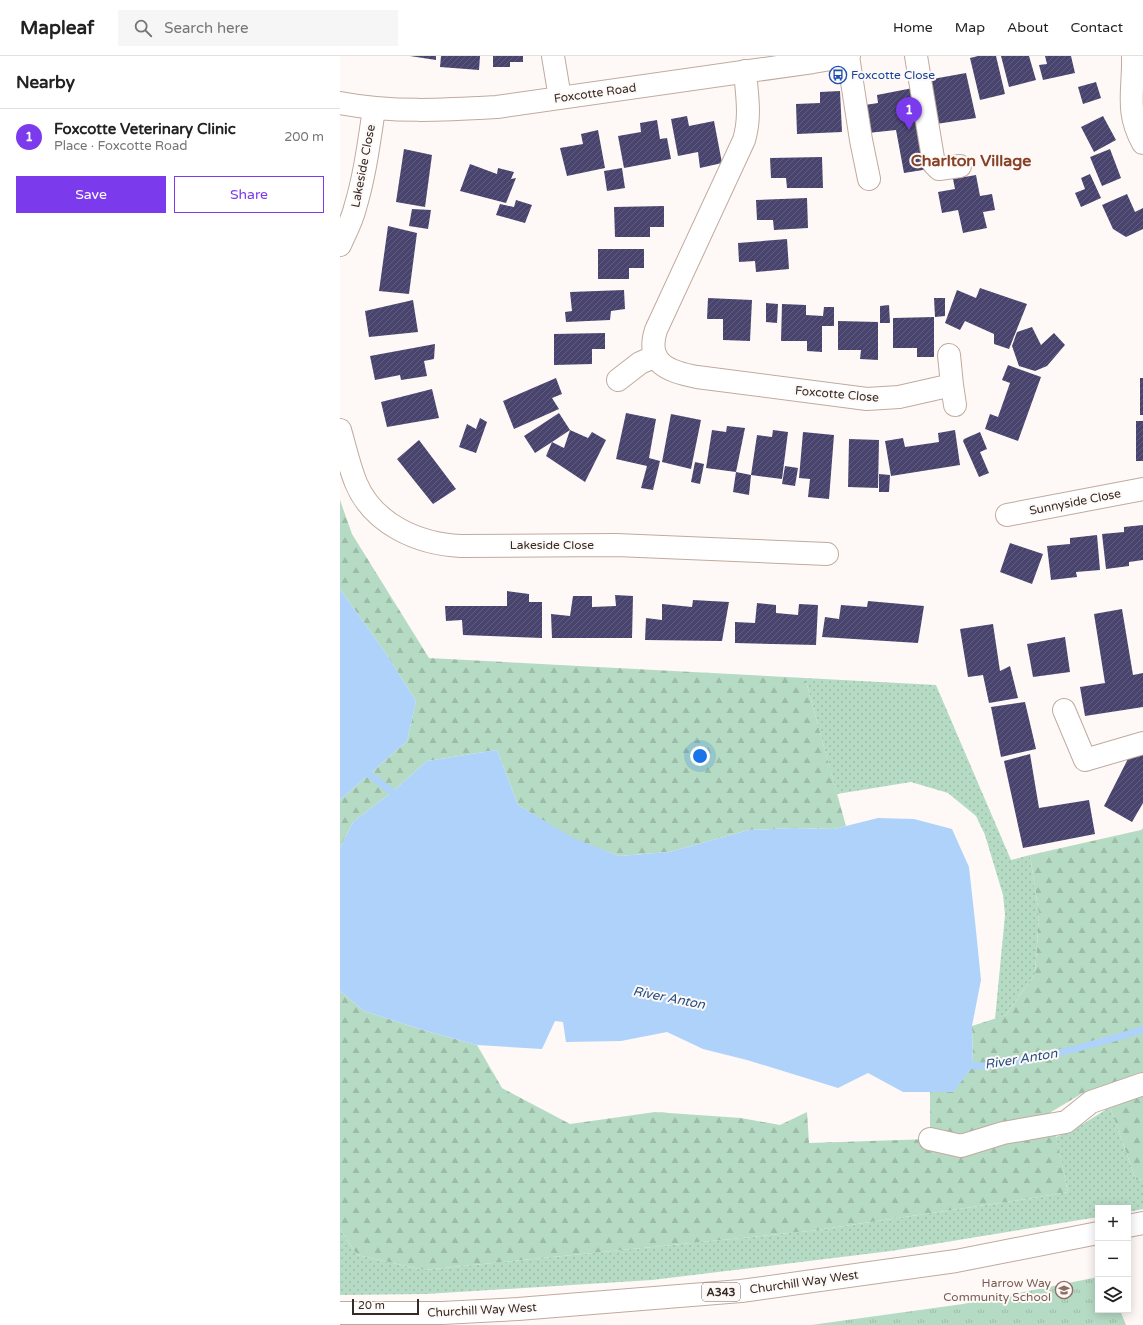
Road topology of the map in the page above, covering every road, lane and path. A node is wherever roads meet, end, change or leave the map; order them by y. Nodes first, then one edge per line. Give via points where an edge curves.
1 (554, 56) edge
2 (849, 56) edge
3 (916, 56) edge
4 (1133, 56) edge
5 (745, 71) junction
6 (560, 98) junction
7 (340, 103) edge
8 (374, 109) junction
9 (1143, 143) edge
10 (960, 166) dead end
11 (870, 179) dead end
12 (340, 245) edge
13 (949, 354) dead end
14 (656, 356) junction
15 (618, 380) dead end
16 (340, 430) edge
17 (1143, 489) edge
18 (1007, 516) dead end
19 (828, 554) dead end
20 (1064, 710) dead end
21 (1143, 743) edge
22 (1143, 1084) edge
23 (930, 1139) dead end
24 (1143, 1223) edge
25 (1131, 1225) edge
26 (1095, 1234) edge
27 (340, 1313) edge

1 - 6 street
2 - 5 street, Foxcotte Road
2 - 11 street via 861,140
3 - 10 street via 934,164 939,169
4 - 9 street via 1131,109
5 - 6 street, Foxcotte Road
5 - 14 street via 749,113 744,140 656,330 653,344
6 - 8 street, Foxcotte Road via 516,105 450,110
7 - 8 street, Foxcotte Road
8 - 12 street, Lakeside Close via 361,187
13 - 14 street, Foxcotte Close via 954,395 888,399 843,397 680,374 668,368
14 - 15 street via 640,363
16 - 19 street, Lakeside Close via 356,483 370,506 392,526 428,541 450,546 631,545
17 - 18 street, Sunnyside Close
20 - 21 street via 1085,760
22 - 23 street via 1091,1102 1066,1122 1003,1133 961,1146
24 - 25 street
26 - 27 street, Churchill Way West / A343 via 956,1261 741,1291 518,1309 442,1313

